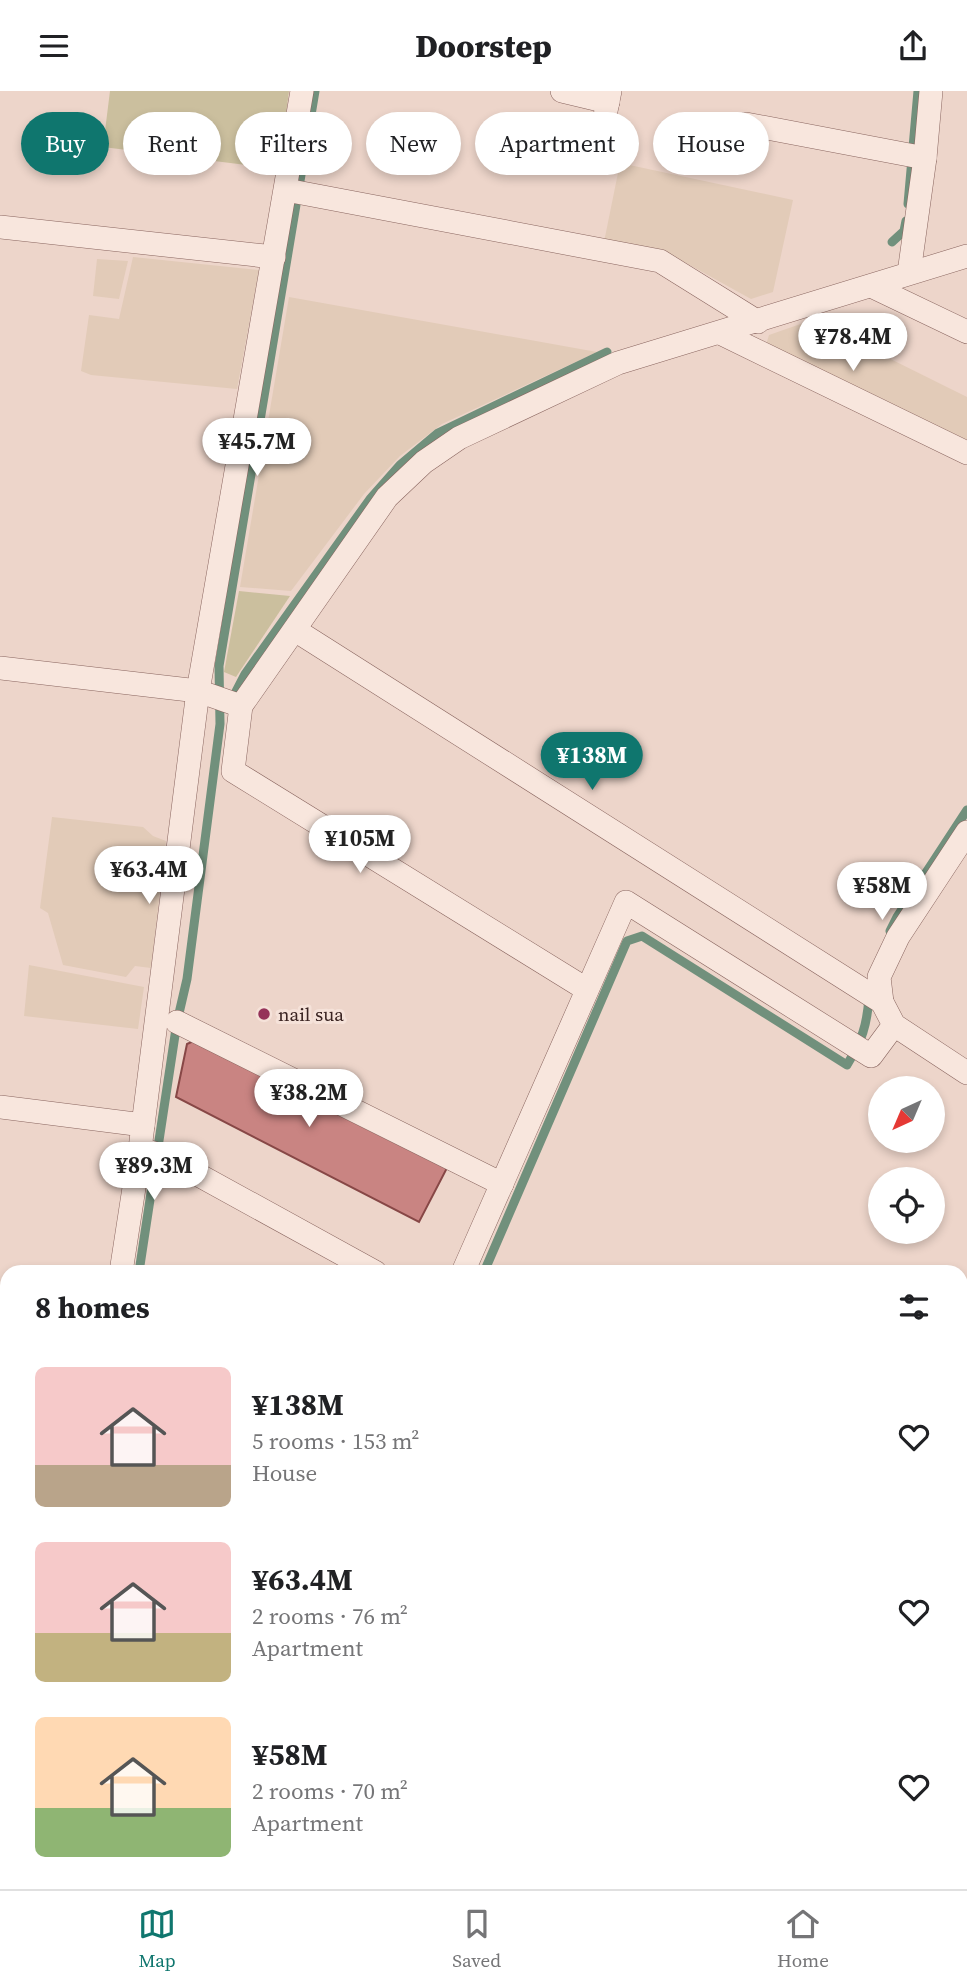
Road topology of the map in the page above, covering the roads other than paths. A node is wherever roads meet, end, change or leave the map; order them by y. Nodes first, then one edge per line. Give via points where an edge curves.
1 (302, 91) edge
2 (562, 91) edge
3 (931, 91) edge
4 (609, 96) edge
5 (769, 128) edge
6 (916, 156) junction
7 (294, 192) junction
8 (0, 227) edge
9 (967, 256) edge
10 (274, 257) junction
11 (909, 274) junction
12 (871, 286) junction
13 (758, 322) junction
14 (967, 332) edge
15 (720, 333) junction
16 (967, 453) edge
17 (295, 630) junction
18 (0, 668) edge
19 (205, 694) junction
20 (237, 704) junction
21 (967, 832) edge
22 (586, 989) junction
23 (874, 996) junction
24 (177, 1022) dead end
25 (894, 1025) junction
26 (967, 1073) edge
27 (0, 1107) edge
28 (143, 1125) junction
29 (151, 1152) junction
30 (502, 1184) junction
31 (123, 1265) edge
32 (362, 1265) edge
33 (466, 1265) edge

1 - 7 street
2 - 4 street
3 - 6 street
5 - 6 street
6 - 11 street
7 - 10 street
7 - 13 street via 660,261
8 - 10 street
9 - 11 street
10 - 19 street
11 - 12 street
12 - 13 street
12 - 14 street
13 - 15 street
15 - 16 street
15 - 17 street via 618,363 459,438 424,462 387,497
17 - 20 street
17 - 23 street
18 - 19 street
19 - 20 street
19 - 28 street
20 - 22 street via 233,771
21 - 23 street via 898,937
22 - 25 street via 626,902 871,1056
22 - 30 street
23 - 25 street
24 - 30 street
25 - 26 street
27 - 28 street
28 - 29 street
29 - 31 street
29 - 32 street
30 - 33 street

